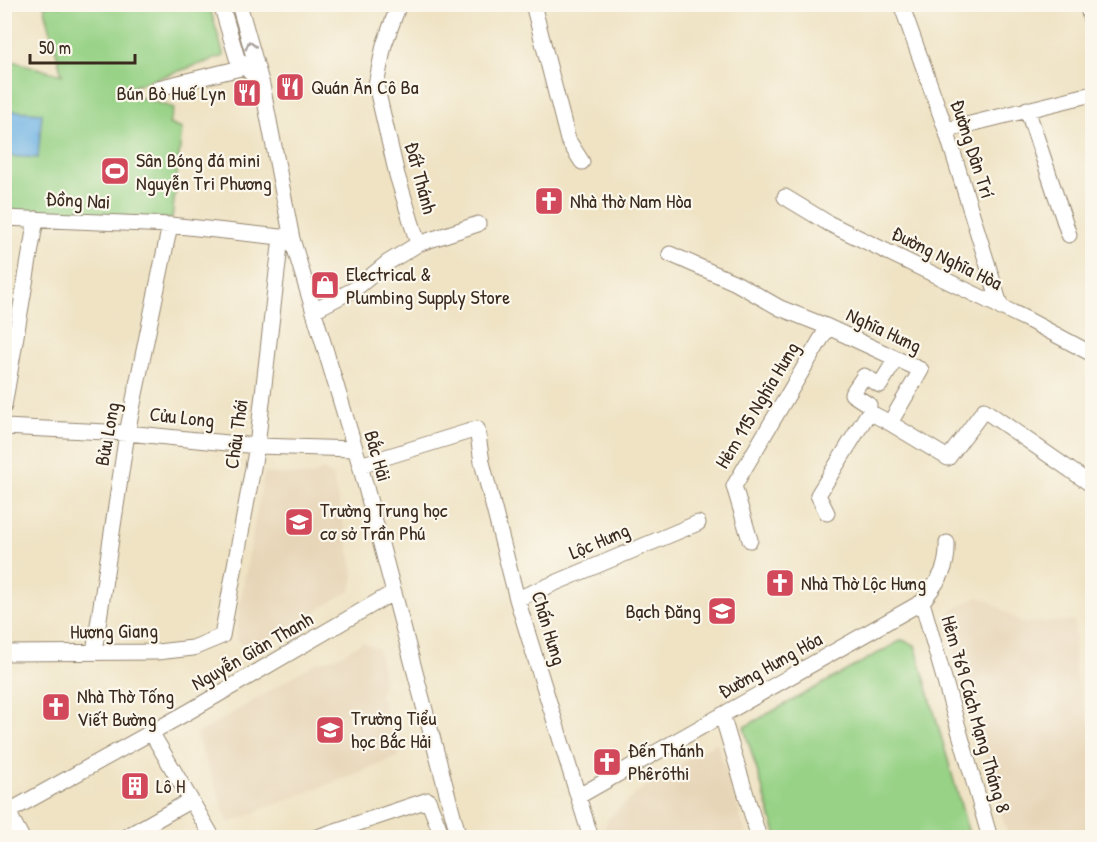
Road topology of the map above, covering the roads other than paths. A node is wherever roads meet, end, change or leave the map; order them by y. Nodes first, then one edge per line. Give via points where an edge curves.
1 (221, 4) edge
2 (239, 4) edge
3 (399, 4) edge
4 (533, 4) edge
5 (901, 4) edge
6 (1087, 4) edge
7 (1092, 24) edge
8 (245, 67) junction
9 (262, 85) junction
10 (158, 88) dead end
11 (1092, 94) edge
12 (1027, 109) junction
13 (946, 130) junction
14 (582, 162) dead end
15 (785, 197) dead end
16 (4, 218) edge
17 (36, 219) junction
18 (478, 224) dead end
19 (170, 225) junction
20 (1069, 235) dead end
21 (287, 238) junction
22 (418, 244) junction
23 (670, 254) dead end
24 (1001, 308) junction
25 (314, 310) junction
26 (828, 327) junction
27 (1092, 354) edge
28 (896, 359) junction
29 (4, 406) edge
30 (869, 412) junction
31 (890, 423) junction
32 (4, 427) edge
33 (127, 433) junction
34 (257, 446) junction
35 (355, 449) junction
36 (360, 465) junction
37 (1092, 485) edge
38 (827, 513) dead end
39 (698, 523) dead end
40 (750, 540) dead end
41 (947, 543) dead end
42 (394, 592) junction
43 (517, 599) junction
44 (922, 602) junction
45 (222, 636) joint
46 (94, 652) junction
47 (4, 653) edge
48 (722, 715) junction
49 (151, 732) junction
50 (579, 796) junction
51 (191, 800) junction
52 (6, 813) edge
53 (129, 836) edge
54 (22, 837) edge
55 (213, 837) edge
56 (314, 837) edge
57 (454, 837) edge
58 (591, 837) edge
59 (759, 837) edge
60 (990, 837) edge

1 - 8 street via 237,58
9 -> 2 street, Bắc Hải
3 - 22 street, Đất Thánh via 384,45 376,85
4 - 14 street via 568,140
5 - 13 street, Đường Dân Trí
6 - 7 street
8 - 9 street
8 - 10 street
9 - 21 street, Bắc Hải
11 - 12 street
12 - 13 street
12 - 20 street
13 - 24 street, Đường Dân Trí
15 - 24 street, Đường Nghĩa Hòa via 828,223
16 - 17 street, Đồng Nai
17 - 19 street, Đồng Nai
17 - 29 street
18 - 22 street
19 - 21 street, Đồng Nai
19 - 33 street, Bửu Long
21 - 25 street, Bắc Hải
21 - 34 street, Châu Thới
22 - 25 street, Đất Thánh via 355,289
23 - 26 street, Nghĩa Hưng
24 - 27 street, Đường Nghĩa Hòa
25 - 35 street, Bắc Hải
26 - 28 street, Nghĩa Hưng
26 - 40 street, Hẻm 115 Nghĩa Hưng via 734,486
28 - 30 street via 880,385 864,376 852,394 869,405
28 - 31 street, Nghĩa Hưng via 921,370
30 - 31 street
30 - 38 street via 818,495
31 - 37 street via 948,458 984,410
32 - 33 street, Cửu Long
33 - 34 street, Cửu Long
33 - 46 street, Bửu Long
34 - 35 street, Cửu Long
34 - 45 street, Châu Thới
35 - 36 street, Bắc Hải
36 - 42 street, Bắc Hải
36 - 43 street, Chấn Hưng via 477,429
39 - 43 street, Lộc Hưng
41 - 44 street, Đường Hưng Hóa via 947,562
42 - 49 street, Nguyễn Giàn Thanh
42 - 57 street, Bắc Hải
43 - 50 street, Chấn Hưng
44 - 48 street, Đường Hưng Hóa
44 - 60 street, Hẻm 769 Cách Mạng Tháng 8
45 - 46 street, Hương Giang via 193,648
46 - 47 street, Hương Giang
48 - 50 street, Đường Hưng Hóa
48 - 59 street
49 - 51 street
49 - 52 street, Nguyễn Giàn Thanh
50 - 58 street, Chấn Hưng
51 - 53 street
51 - 55 street
52 - 54 street
56 - 57 street via 428,800

